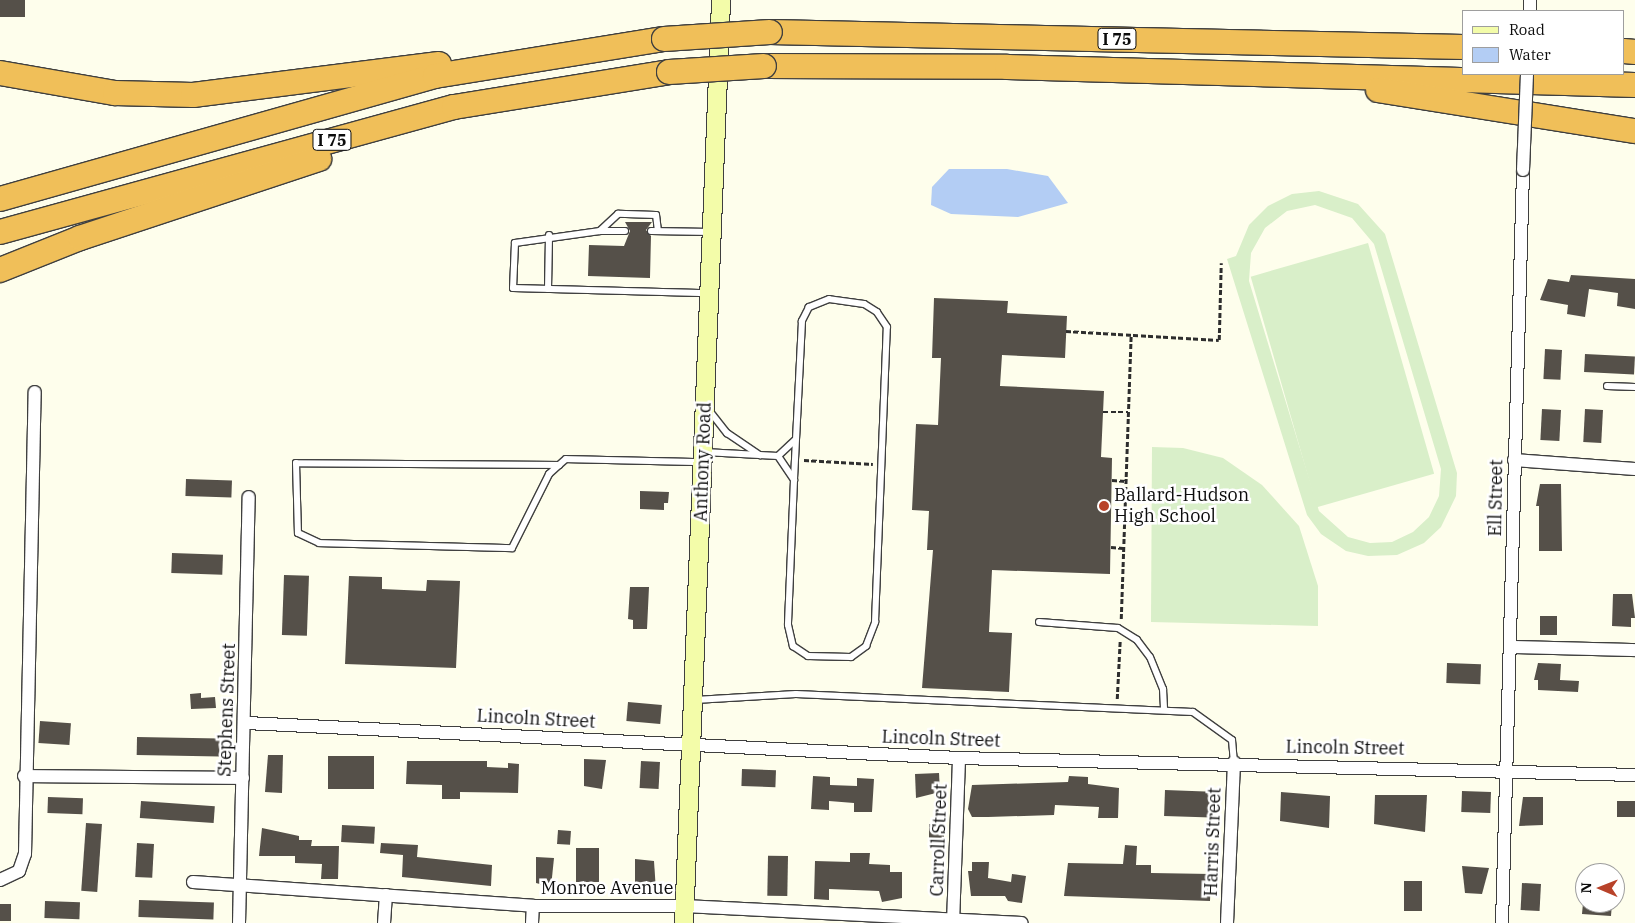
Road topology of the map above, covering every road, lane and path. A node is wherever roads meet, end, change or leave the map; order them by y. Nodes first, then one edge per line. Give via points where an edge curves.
1 (721, 0) edge
2 (1462, 47) edge
3 (514, 61) junction
4 (0, 73) edge
5 (1527, 75) edge
6 (1293, 76) junction
7 (1635, 85) edge
8 (454, 107) junction
9 (1635, 131) edge
10 (0, 199) edge
11 (600, 231) junction
12 (625, 231) dead end
13 (0, 232) edge
14 (712, 232) junction
15 (549, 234) junction
16 (1220, 263) dead end
17 (0, 270) edge
18 (548, 289) junction
19 (709, 293) junction
20 (1066, 331) dead end
21 (1131, 334) junction
22 (1607, 386) dead end
23 (1635, 387) edge
24 (35, 392) dead end
25 (705, 404) junction
26 (1103, 412) dead end
27 (1128, 412) junction
28 (795, 440) junction
29 (761, 455) junction
30 (778, 456) junction
31 (703, 457) junction
32 (795, 460) junction
33 (1514, 460) junction
34 (882, 464) junction
35 (559, 465) junction
36 (1635, 469) edge
37 (794, 480) junction
38 (1112, 480) dead end
39 (1126, 481) junction
40 (249, 497) dead end
41 (1111, 547) dead end
42 (1123, 548) junction
43 (1039, 622) dead end
44 (1120, 629) junction
45 (1511, 647) junction
46 (1635, 650) edge
47 (694, 700) junction
48 (1117, 708) junction
49 (1164, 710) junction
50 (246, 723) junction
51 (692, 744) junction
52 (959, 758) junction
53 (1234, 762) junction
54 (1507, 769) junction
55 (1635, 775) edge
56 (24, 776) junction
57 (243, 778) junction
58 (0, 880) edge
59 (193, 882) dead end
60 (240, 885) junction
61 (386, 895) junction
62 (533, 906) junction
63 (684, 914) edge
64 (953, 922) edge
65 (240, 923) edge
66 (384, 923) edge
67 (532, 923) edge
68 (1022, 923) edge
69 (1227, 923) edge
70 (1502, 923) edge

1 - 14 street, Anthony Road
2 - 3 highway, I 75, bridge via 770,32 664,39
3 - 4 highway via 428,64 192,95 115,93
3 - 10 highway, I 75 via 357,96
5 - 33 street, Ell Street, bridge
6 - 7 highway, I 75
6 - 8 highway, I 75, bridge via 869,64 764,66 669,72
6 - 9 highway
8 - 13 highway, I 75
8 - 17 highway
11 - 12 lane
11 - 14 lane via 618,214 656,215 655,231
11 - 15 lane
14 - 19 street, Anthony Road
15 - 18 lane
15 - 18 lane via 515,243 513,288
16 - 21 path via 1219,340
18 - 19 lane
19 - 25 street, Anthony Road
20 - 21 path
21 - 27 path
22 - 23 lane
24 - 56 street
25 - 29 lane via 727,433
25 - 31 street, Anthony Road
26 - 27 path
27 - 39 path
28 - 30 lane
28 - 32 lane
28 - 34 lane via 799,339 809,307 829,299 864,304 877,312 886,327
29 - 30 lane
29 - 31 lane
30 - 37 lane
31 - 35 lane via 566,459
31 - 47 street, Anthony Road
32 - 34 path
32 - 37 lane
33 - 36 street
33 - 45 street, Ell Street
34 - 37 lane via 875,622 866,646 837,660 808,656 792,646 788,611
35 - 35 lane via 296,463 298,533 319,543 512,548 549,474
38 - 39 path
39 - 42 path
40 - 50 street, Stephens Street
41 - 42 path
42 - 44 path
43 - 44 lane
44 - 48 path
44 - 49 lane via 1150,657 1163,689
45 - 46 street
45 - 54 street, Ell Street
47 - 48 lane via 796,694
47 - 51 street, Anthony Road
48 - 49 lane
49 - 53 lane via 1193,712 1213,722 1232,740
50 - 51 street, Lincoln Street
50 - 57 street, Stephens Street
51 - 52 street, Lincoln Street
51 - 63 street, Anthony Road
52 - 53 street, Lincoln Street
52 - 64 street, Carroll Street
53 - 54 street, Lincoln Street
53 - 69 street, Harris Street
54 - 55 street, Lincoln Street
54 - 70 street, Ell Street
56 - 57 street
56 - 58 street via 25,854 18,871
57 - 60 street, Stephens Street
59 - 60 street, Monroe Avenue
60 - 61 street, Monroe Avenue
60 - 65 street, Stephens Street
61 - 62 street, Monroe Avenue
61 - 66 street
62 - 63 street, Monroe Avenue
62 - 67 street
63 - 64 street, Monroe Avenue
64 - 68 street, Monroe Avenue

